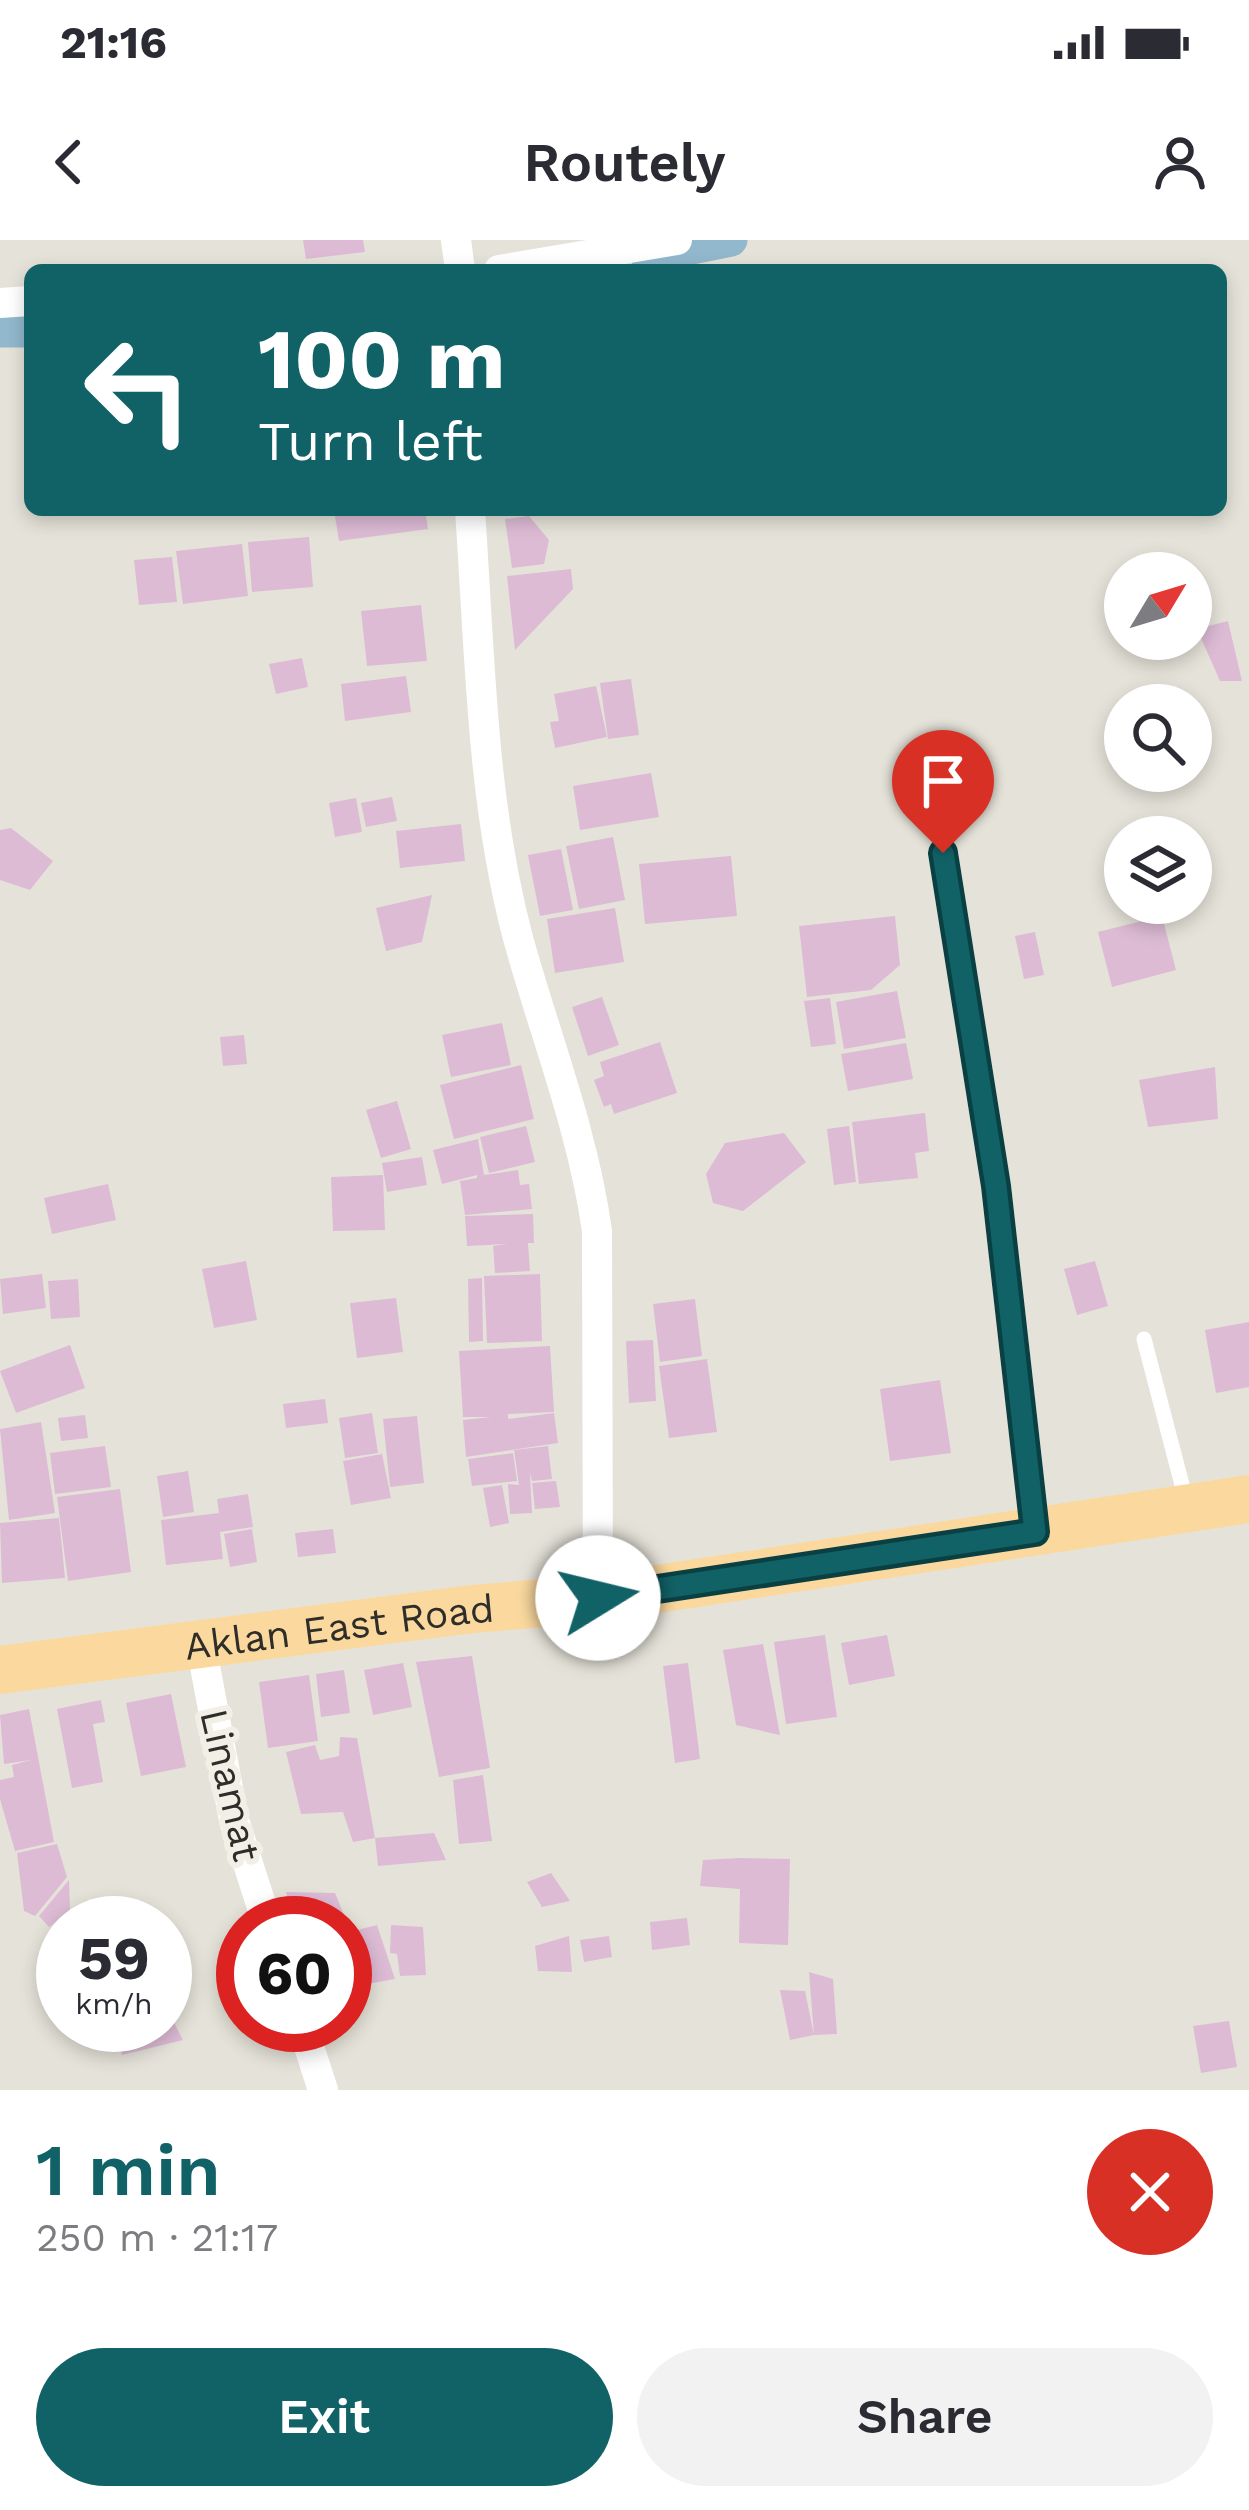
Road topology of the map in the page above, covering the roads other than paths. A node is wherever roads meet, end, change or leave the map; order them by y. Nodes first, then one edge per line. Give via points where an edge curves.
1 (677, 240) edge
2 (535, 264) edge
3 (470, 516) edge
4 (943, 853) dead end
5 (1144, 1339) dead end
6 (1249, 1499) edge
7 (1188, 1507) junction
8 (1035, 1532) junction
9 (598, 1598) junction
10 (201, 1645) junction
11 (0, 1670) edge
12 (258, 1896) edge
13 (311, 2052) edge
14 (323, 2090) edge

1 - 2 street
3 - 9 street via 486,765 518,936 589,1174 597,1231
4 - 8 street via 996,1186
5 - 7 lane
6 - 7 main road, Aklan East Road
7 - 8 main road, Aklan East Road
8 - 9 main road, Aklan East Road
9 - 10 main road, Aklan East Road
10 - 11 main road, Aklan East Road
10 - 12 street, Linamat via 233,1820
13 - 14 street

